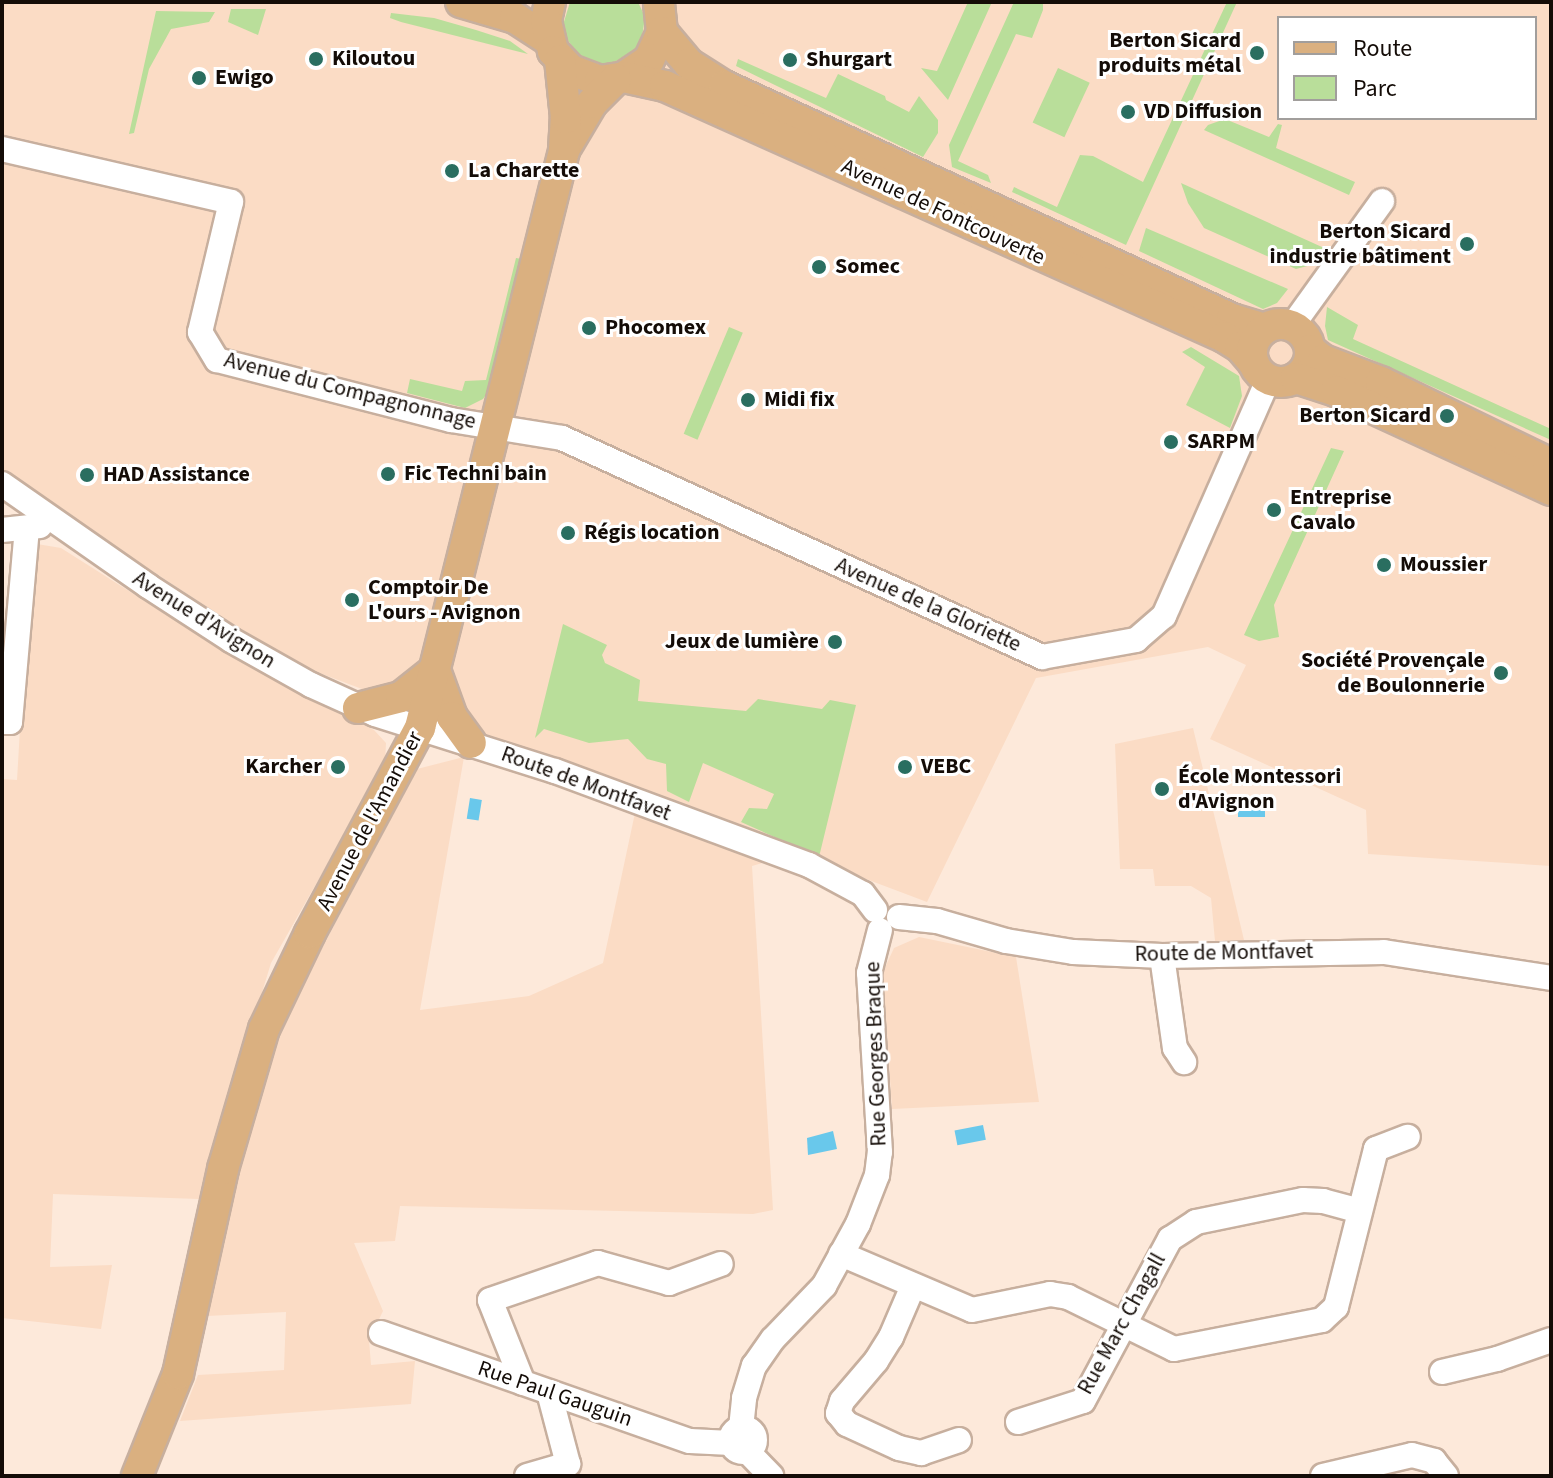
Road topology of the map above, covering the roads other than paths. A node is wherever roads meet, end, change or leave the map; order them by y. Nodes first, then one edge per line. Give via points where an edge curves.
1 (461, 2) edge
2 (550, 2) edge
3 (659, 2) edge
4 (662, 32) junction
5 (554, 50) junction
6 (620, 78) junction
7 (2, 149) edge
8 (564, 151) junction
9 (1382, 201) dead end
10 (1289, 335) junction
11 (1272, 373) junction
12 (498, 427) junction
13 (1551, 464) edge
14 (2, 484) edge
15 (1551, 490) edge
16 (58, 522) junction
17 (27, 529) junction
18 (2, 530) edge
19 (435, 670) junction
20 (358, 708) junction
21 (2, 722) edge
22 (420, 728) junction
23 (471, 743) junction
24 (885, 919) junction
25 (1162, 956) junction
26 (1551, 978) edge
27 (1184, 1062) dead end
28 (1408, 1137) dead end
29 (1360, 1211) junction
30 (841, 1254) junction
31 (721, 1264) dead end
32 (913, 1286) junction
33 (1126, 1325) junction
34 (381, 1333) dead end
35 (1551, 1340) edge
36 (1442, 1372) dead end
37 (523, 1383) junction
38 (549, 1392) junction
39 (1018, 1422) dead end
40 (959, 1440) dead end
41 (740, 1441) junction
42 (137, 1476) edge
43 (527, 1476) edge
44 (771, 1476) edge
45 (1323, 1476) edge
46 (1446, 1476) edge

1 - 5 main road, Avenue de Fontcouverte via 515,18
2 - 5 main road, Avenue de l'Amandier via 546,21
3 - 4 main road
4 - 6 main road, Avenue de l'Amandier via 649,60
4 - 10 main road, Avenue de Fontcouverte via 689,64 724,86 1232,319
5 - 6 main road, Avenue de Fontcouverte via 585,77
5 - 8 main road, Avenue de l'Amandier via 566,118
6 - 8 main road, Avenue de l'Amandier via 592,103
6 - 11 main road, Avenue de Fontcouverte via 665,86 1224,337
7 - 12 street, Avenue du Compagnonnage via 231,202 200,332 217,360 451,420
8 - 12 main road, Avenue de l'Amandier
9 - 10 street
10 - 11 main road via 1307,366
10 - 11 main road via 1253,343
10 - 13 main road, Avenue de Fontcouverte via 1323,360 1381,382
11 - 12 street, Avenue de la Gloriette via 1164,616 1136,640 1042,657 562,438
11 - 15 main road, Avenue de Fontcouverte via 1336,391
12 - 19 main road, Avenue de l'Amandier
14 - 16 street, Avenue d'Avignon
16 - 17 street
16 - 20 street, Avenue d'Avignon via 231,640
17 - 18 street
17 - 21 street via 10,722
19 - 20 main road via 401,697
19 - 22 main road, Avenue de l'Amandier
19 - 23 main road via 452,717
20 - 22 street, Avenue d'Avignon
22 - 23 street, Route de Montfavet
22 - 42 main road, Avenue de l'Amandier via 264,1029 223,1169 178,1374
23 - 24 street, Route de Montfavet via 809,865 863,894
24 - 25 street, Route de Montfavet via 937,921 1039,948
24 - 30 street, Rue Georges Braque via 869,973 880,1152 871,1192
25 - 26 street, Route de Montfavet via 1384,952
25 - 27 street via 1175,1048
28 - 29 street via 1376,1149
29 - 33 street, Rue Marc Chagall via 1303,1200 1196,1222 1170,1239
29 - 33 street via 1336,1307 1322,1320 1174,1349
30 - 32 street
30 - 41 street, Rue Georges Braque via 824,1286 754,1366
31 - 37 street via 669,1283 598,1263 490,1300
32 - 33 street via 972,1310 1050,1294 1068,1297
32 - 40 street via 876,1361 838,1413 847,1424 921,1453
33 - 39 street, Rue Marc Chagall via 1083,1401
34 - 37 street, Rue Paul Gauguin
35 - 36 street
37 - 38 street, Rue Paul Gauguin
38 - 41 street, Rue Paul Gauguin via 690,1441
38 - 43 street via 568,1464
41 - 44 street
45 - 46 street via 1412,1455 1434,1461

